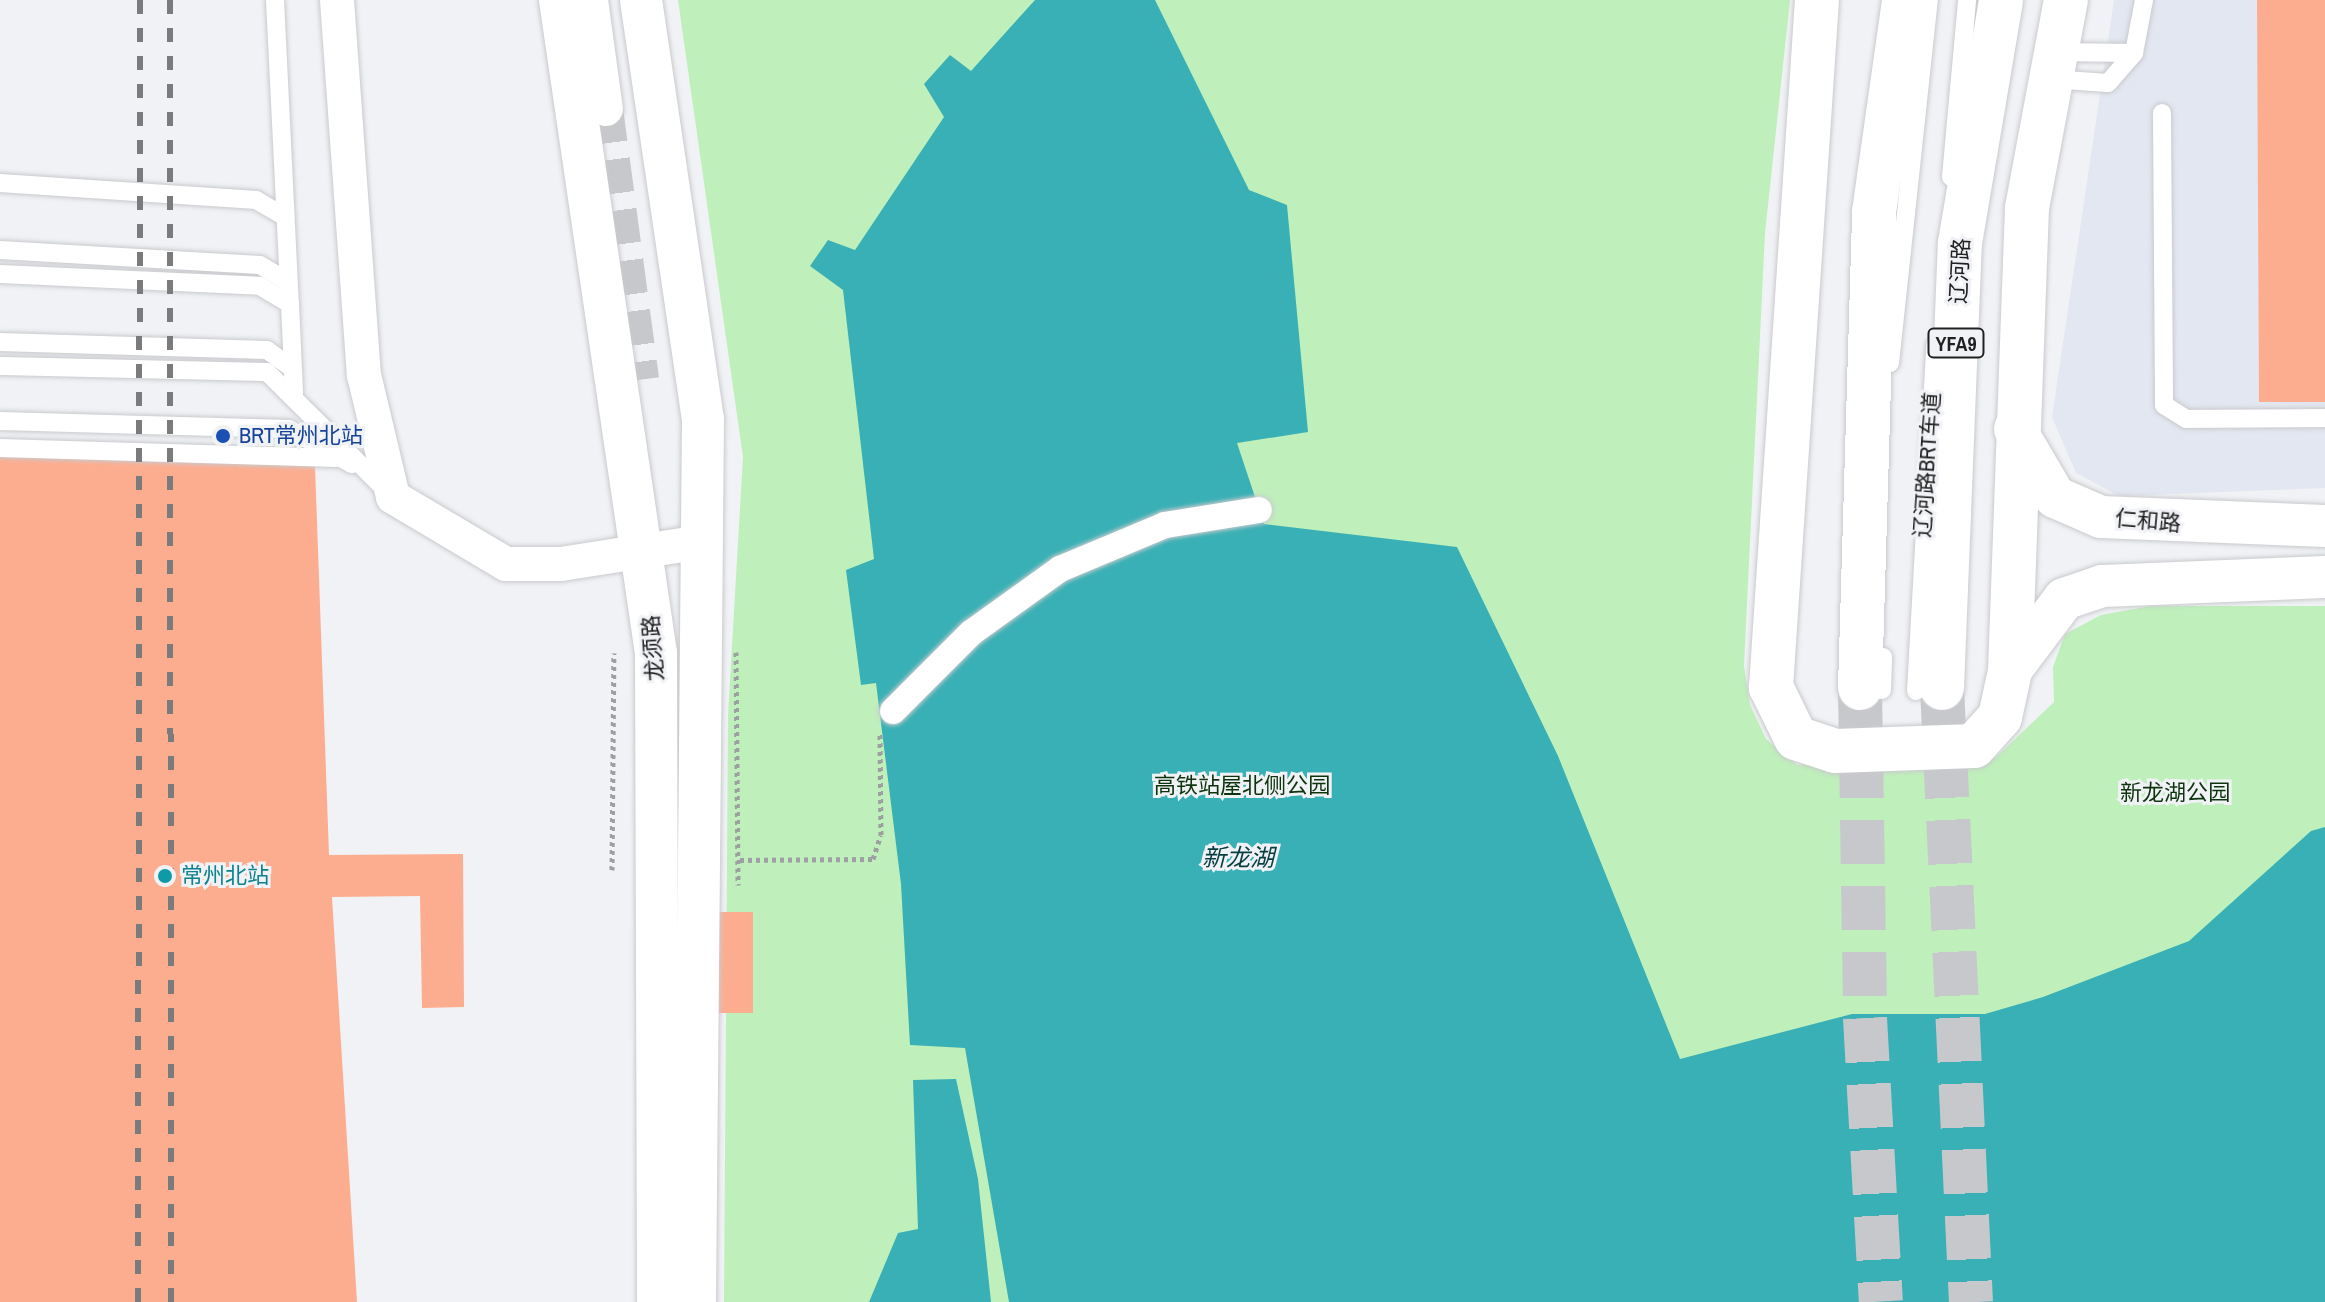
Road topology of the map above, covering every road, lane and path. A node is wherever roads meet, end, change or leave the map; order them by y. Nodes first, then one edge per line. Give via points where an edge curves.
1 (275, 0) edge
2 (337, 0) edge
3 (560, 0) edge
4 (591, 0) edge
5 (641, 0) edge
6 (1817, 0) edge
7 (1904, 0) edge
8 (1929, 0) edge
9 (1967, 0) edge
10 (2001, 0) edge
11 (2066, 0) edge
12 (2144, 0) edge
13 (2134, 53) junction
14 (2054, 66) junction
15 (606, 109) tunnel mouth
16 (2162, 113) dead end
17 (0, 183) edge
18 (285, 217) junction
19 (0, 250) edge
20 (0, 274) edge
21 (288, 282) junction
22 (290, 304) junction
23 (0, 342) edge
24 (0, 366) edge
25 (292, 368) junction
26 (294, 393) junction
27 (2325, 418) edge
28 (0, 421) edge
29 (2015, 429) junction
30 (0, 448) edge
31 (345, 459) junction
32 (393, 497) junction
33 (1259, 510) dead end
34 (2325, 526) edge
35 (702, 542) junction
36 (642, 552) junction
37 (2325, 577) edge
38 (614, 653) dead end
39 (2010, 671) junction
40 (1871, 689) joint
41 (1929, 690) joint
42 (887, 720) joint
43 (740, 860) dead end
44 (612, 870) dead end
45 (658, 1302) edge
46 (695, 1302) edge

1 - 18 lane
2 - 32 street via 364,375
3 - 36 street, 龙须路
4 - 15 street
5 - 35 street, 龙须路 via 703,419
6 - 39 main road via 1771,687 1796,738 1835,751 1974,746 2000,717
7 - 40 main road via 1874,212
8 - 40 lane, 辽河路BRT车道 via 1890,365
9 - 41 lane, 辽河路BRT车道 via 1924,459
10 - 41 main road, 辽河路 / YFA9 via 1960,243
11 - 14 main road
12 - 13 lane
13 - 14 lane
13 - 14 lane via 2108,83
14 - 29 main road via 2027,208
16 - 27 lane via 2164,405 2186,419
17 - 18 lane via 256,200
18 - 21 lane
19 - 21 lane via 260,265
20 - 22 lane via 260,286
21 - 22 lane
22 - 25 lane
23 - 25 lane via 267,350
24 - 26 lane via 267,372
25 - 26 lane
26 - 32 lane
28 - 31 lane via 289,429
29 - 34 street, 仁和路 via 2055,497 2101,517
29 - 39 main road
30 - 31 lane
31 - 32 lane
32 - 36 street via 506,564
33 - 42 street via 1165,525 1060,569 971,633
35 - 36 street
35 - 46 street, 龙须路
36 - 45 street, 龙须路 via 656,653
37 - 39 street via 2102,586 2064,599
38 - 44 path
42 - 43 path via 875,744 881,835 873,859

